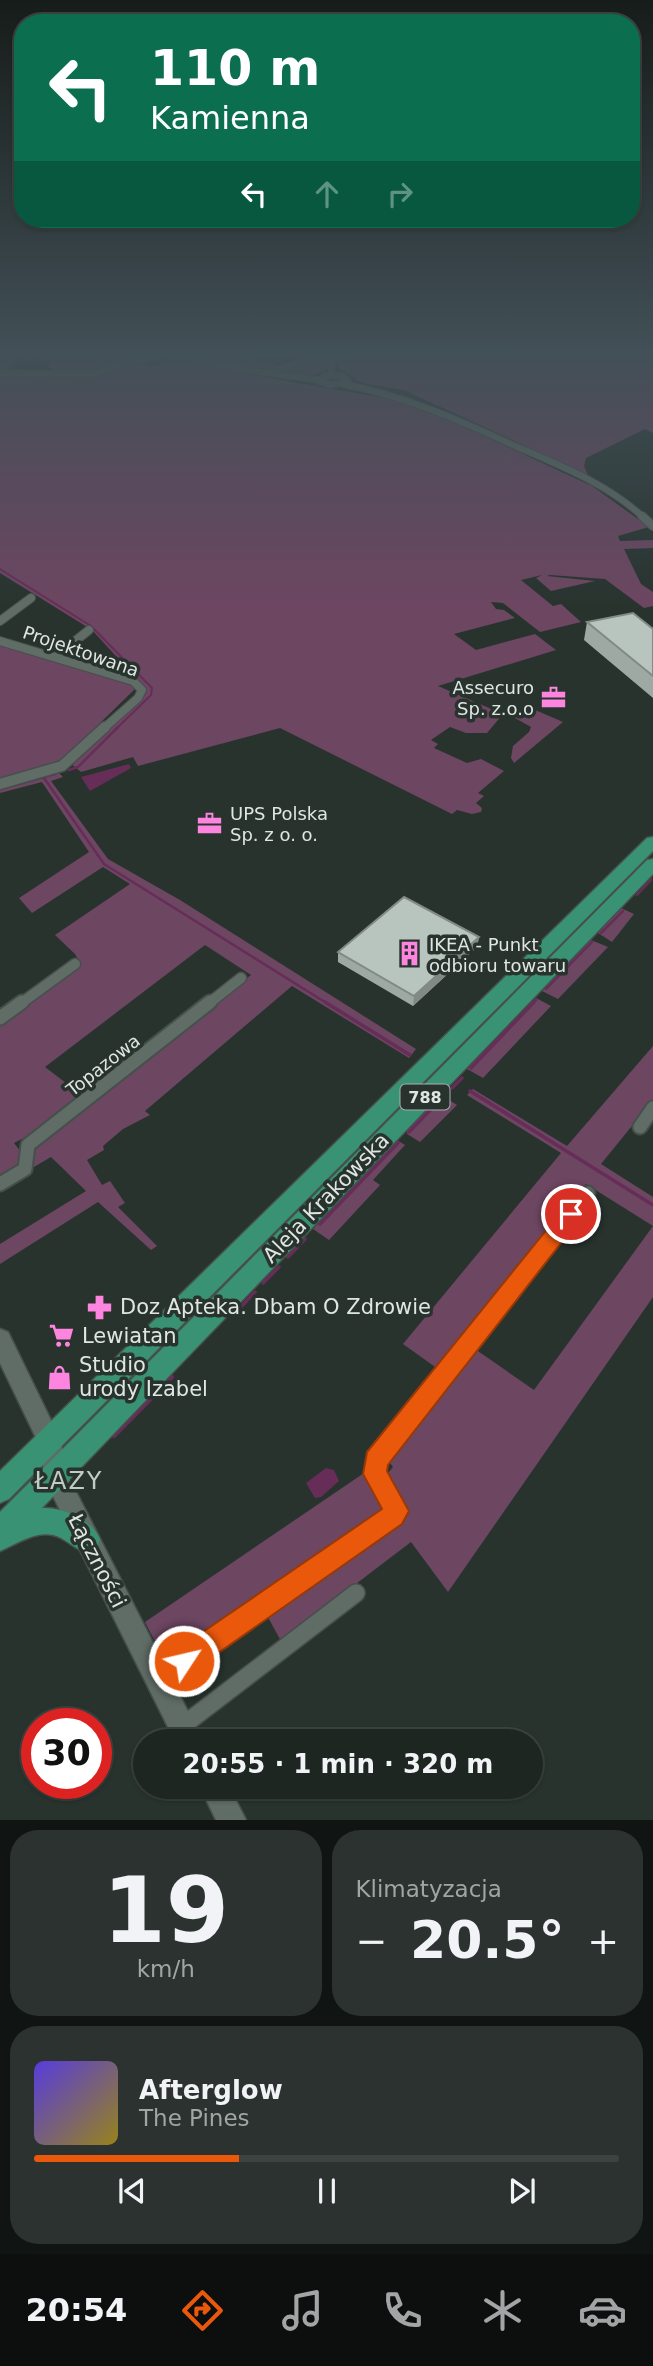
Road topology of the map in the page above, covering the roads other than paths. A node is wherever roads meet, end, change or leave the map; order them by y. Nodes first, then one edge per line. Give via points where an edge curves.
1 (500, 438) edge
2 (653, 526) edge
3 (31, 598) dead end
4 (0, 621) edge
5 (89, 629) dead end
6 (0, 641) edge
7 (55, 657) junction
8 (0, 785) edge
9 (653, 842) edge
10 (653, 864) edge
11 (75, 964) dead end
12 (242, 978) dead end
13 (0, 1018) edge
14 (653, 1108) edge
15 (640, 1127) dead end
16 (0, 1184) edge
17 (588, 1193) dead end
18 (0, 1339) edge
19 (49, 1441) junction
20 (54, 1474) junction
21 (0, 1490) edge
22 (0, 1531) edge
23 (0, 1538) edge
24 (86, 1539) junction
25 (356, 1593) dead end
26 (156, 1679) junction
27 (182, 1729) edge
28 (191, 1729) edge
29 (221, 1799) edge
30 (232, 1820) edge

1 - 2 street via 613,493
3 - 4 street
5 - 7 street
6 - 7 street, Projektowana
7 - 8 street, Projektowana via 133,681 141,687 141,694 62,766
9 - 19 main road, Aleja Krakowska / 788
10 - 20 main road, Aleja Krakowska / 788
11 - 13 street
12 - 16 street, Topazowa via 28,1145 24,1169
14 - 15 street
17 - 26 street via 376,1461 375,1474 397,1511
18 - 19 street, Łączności
19 - 20 street, Łączności
19 - 21 main road, Aleja Krakowska / 788
20 - 22 main road, Aleja Krakowska / 788
20 - 24 street, Łączności
23 - 24 main road via 45,1520 68,1525
24 - 26 street, Łączności
25 - 28 street
26 - 27 street, Łączności
29 - 30 street

